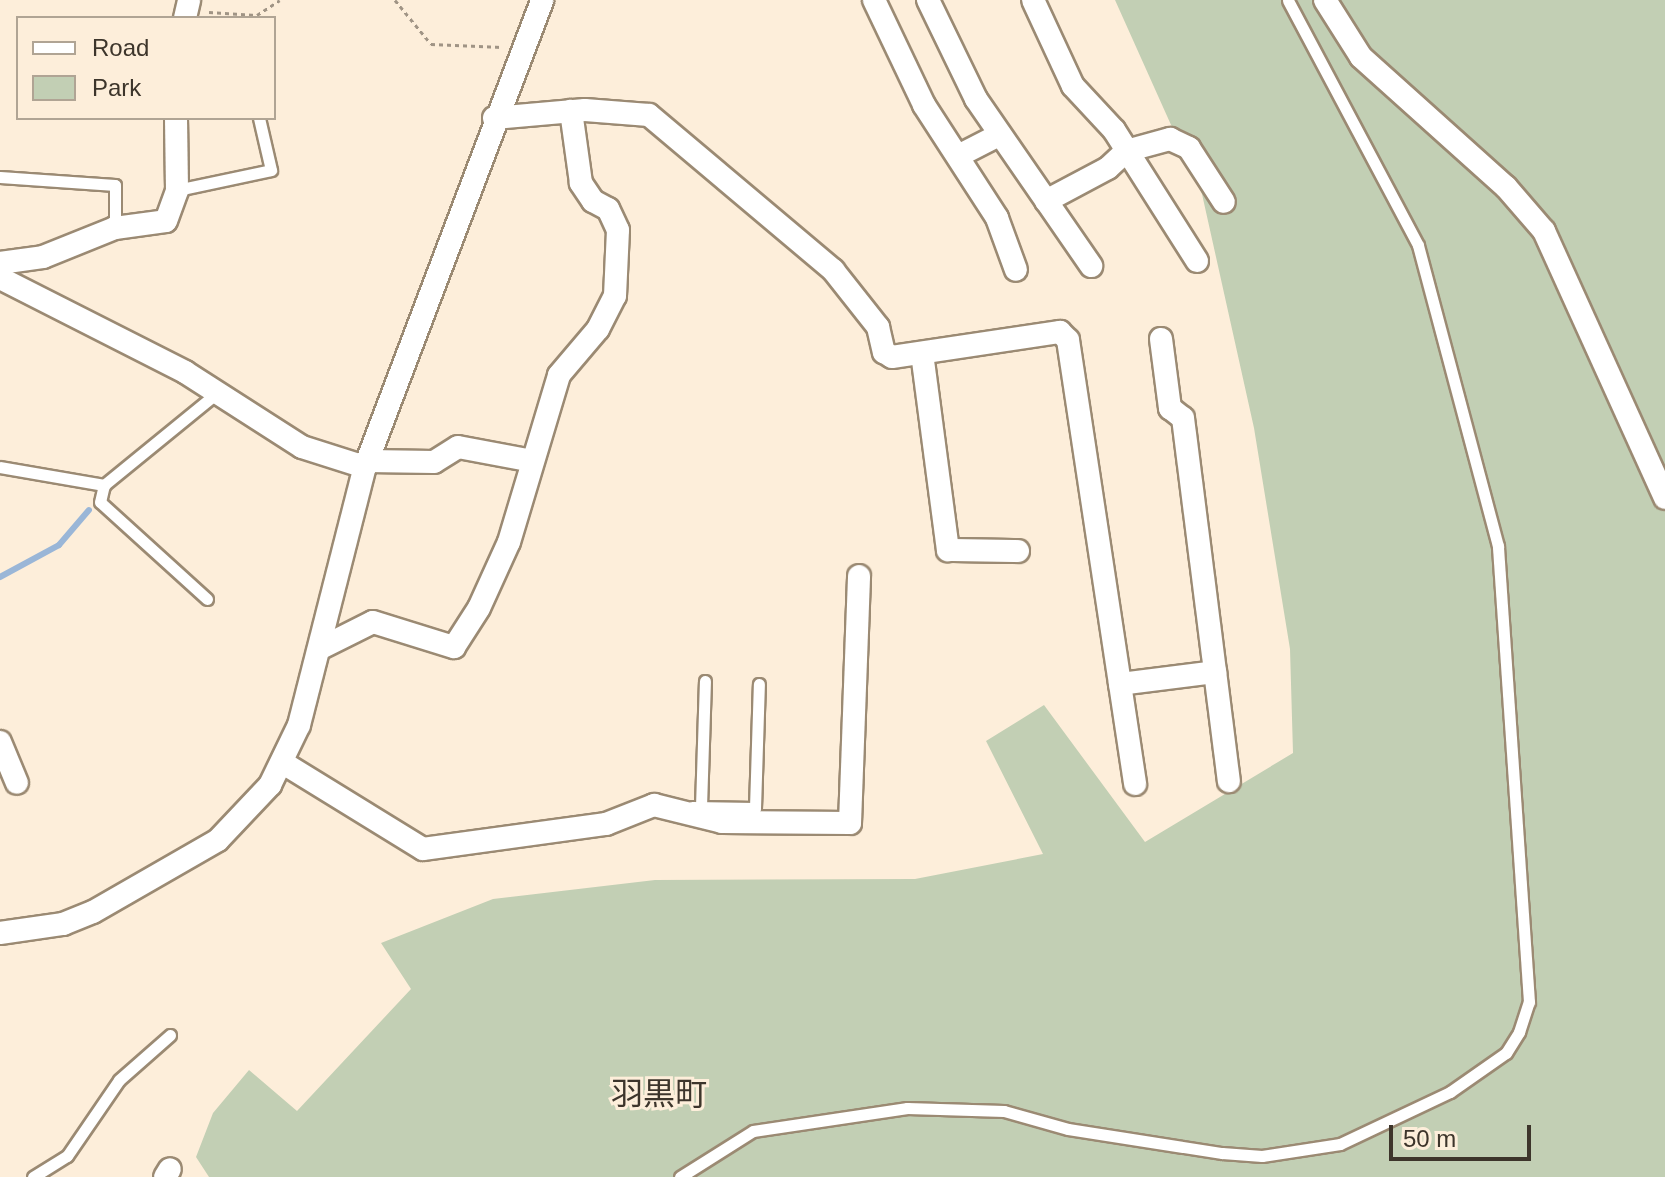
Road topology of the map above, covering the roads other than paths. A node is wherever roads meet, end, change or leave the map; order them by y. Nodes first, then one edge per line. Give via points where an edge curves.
1 (542, 0) edge
2 (874, 0) edge
3 (928, 0) edge
4 (1033, 0) edge
5 (1288, 0) edge
6 (1325, 0) edge
7 (571, 111) junction
8 (494, 118) junction
9 (176, 120) edge
10 (259, 120) edge
11 (999, 135) junction
12 (1126, 151) junction
13 (958, 156) junction
14 (0, 177) edge
15 (177, 190) junction
16 (1046, 201) junction
17 (1224, 202) dead end
18 (115, 228) junction
19 (1197, 261) dead end
20 (0, 263) edge
21 (1091, 266) dead end
22 (1016, 270) dead end
23 (0, 278) edge
24 (1161, 339) dead end
25 (922, 353) junction
26 (217, 393) junction
27 (533, 461) junction
28 (366, 464) junction
29 (0, 467) edge
30 (104, 485) junction
31 (1665, 498) edge
32 (1018, 551) dead end
33 (859, 576) dead end
34 (207, 599) dead end
35 (319, 649) junction
36 (1215, 672) junction
37 (705, 681) dead end
38 (759, 684) dead end
39 (1120, 684) junction
40 (0, 742) edge
41 (283, 763) junction
42 (1229, 781) dead end
43 (17, 783) dead end
44 (1135, 784) dead end
45 (671, 806) junction
46 (701, 807) junction
47 (0, 933) edge
48 (170, 1035) dead end
49 (33, 1177) edge
50 (680, 1177) edge

1 - 8 street
2 - 13 street via 924,105
3 - 11 street
4 - 12 street via 1073,86
5 - 50 lane via 1418,245 1498,546 1529,1002 1519,1032 1506,1053 1450,1092 1340,1144 1262,1156 1222,1153 1068,1129 1004,1111 907,1108 753,1131
6 - 31 street via 1361,57 1506,187 1544,231
7 - 8 street
7 - 25 street via 649,115 833,270 878,327 884,352 892,357
7 - 27 street via 581,183 593,201 608,209 618,230 620,261 615,296 598,329 559,375
8 - 28 street
9 - 15 street
10 - 15 lane via 271,170
11 - 13 street
11 - 16 street
12 - 16 street via 1108,168
12 - 17 street via 1170,139 1189,148
12 - 19 street
13 - 22 street via 997,218
14 - 18 lane via 115,185
15 - 18 street via 166,221
16 - 21 street
18 - 20 street via 43,257
23 - 26 street
24 - 36 street via 1170,408 1183,418
25 - 32 street via 948,550
25 - 39 street via 1060,332 1068,340
26 - 28 street via 302,447
26 - 30 lane
27 - 28 street via 458,447 434,462
27 - 35 street via 509,542 479,608 454,647 373,622
28 - 35 street
29 - 30 lane
30 - 34 lane via 100,502
33 - 45 street via 850,823 722,822
35 - 41 street
36 - 39 street
36 - 42 street
37 - 46 lane
38 - 46 lane via 755,808
39 - 44 street
40 - 43 street
41 - 45 street via 423,849 491,836 536,837 606,824 654,805
41 - 47 street via 270,785 218,840 93,912 63,924
45 - 46 lane
48 - 49 lane via 119,1080 67,1156

